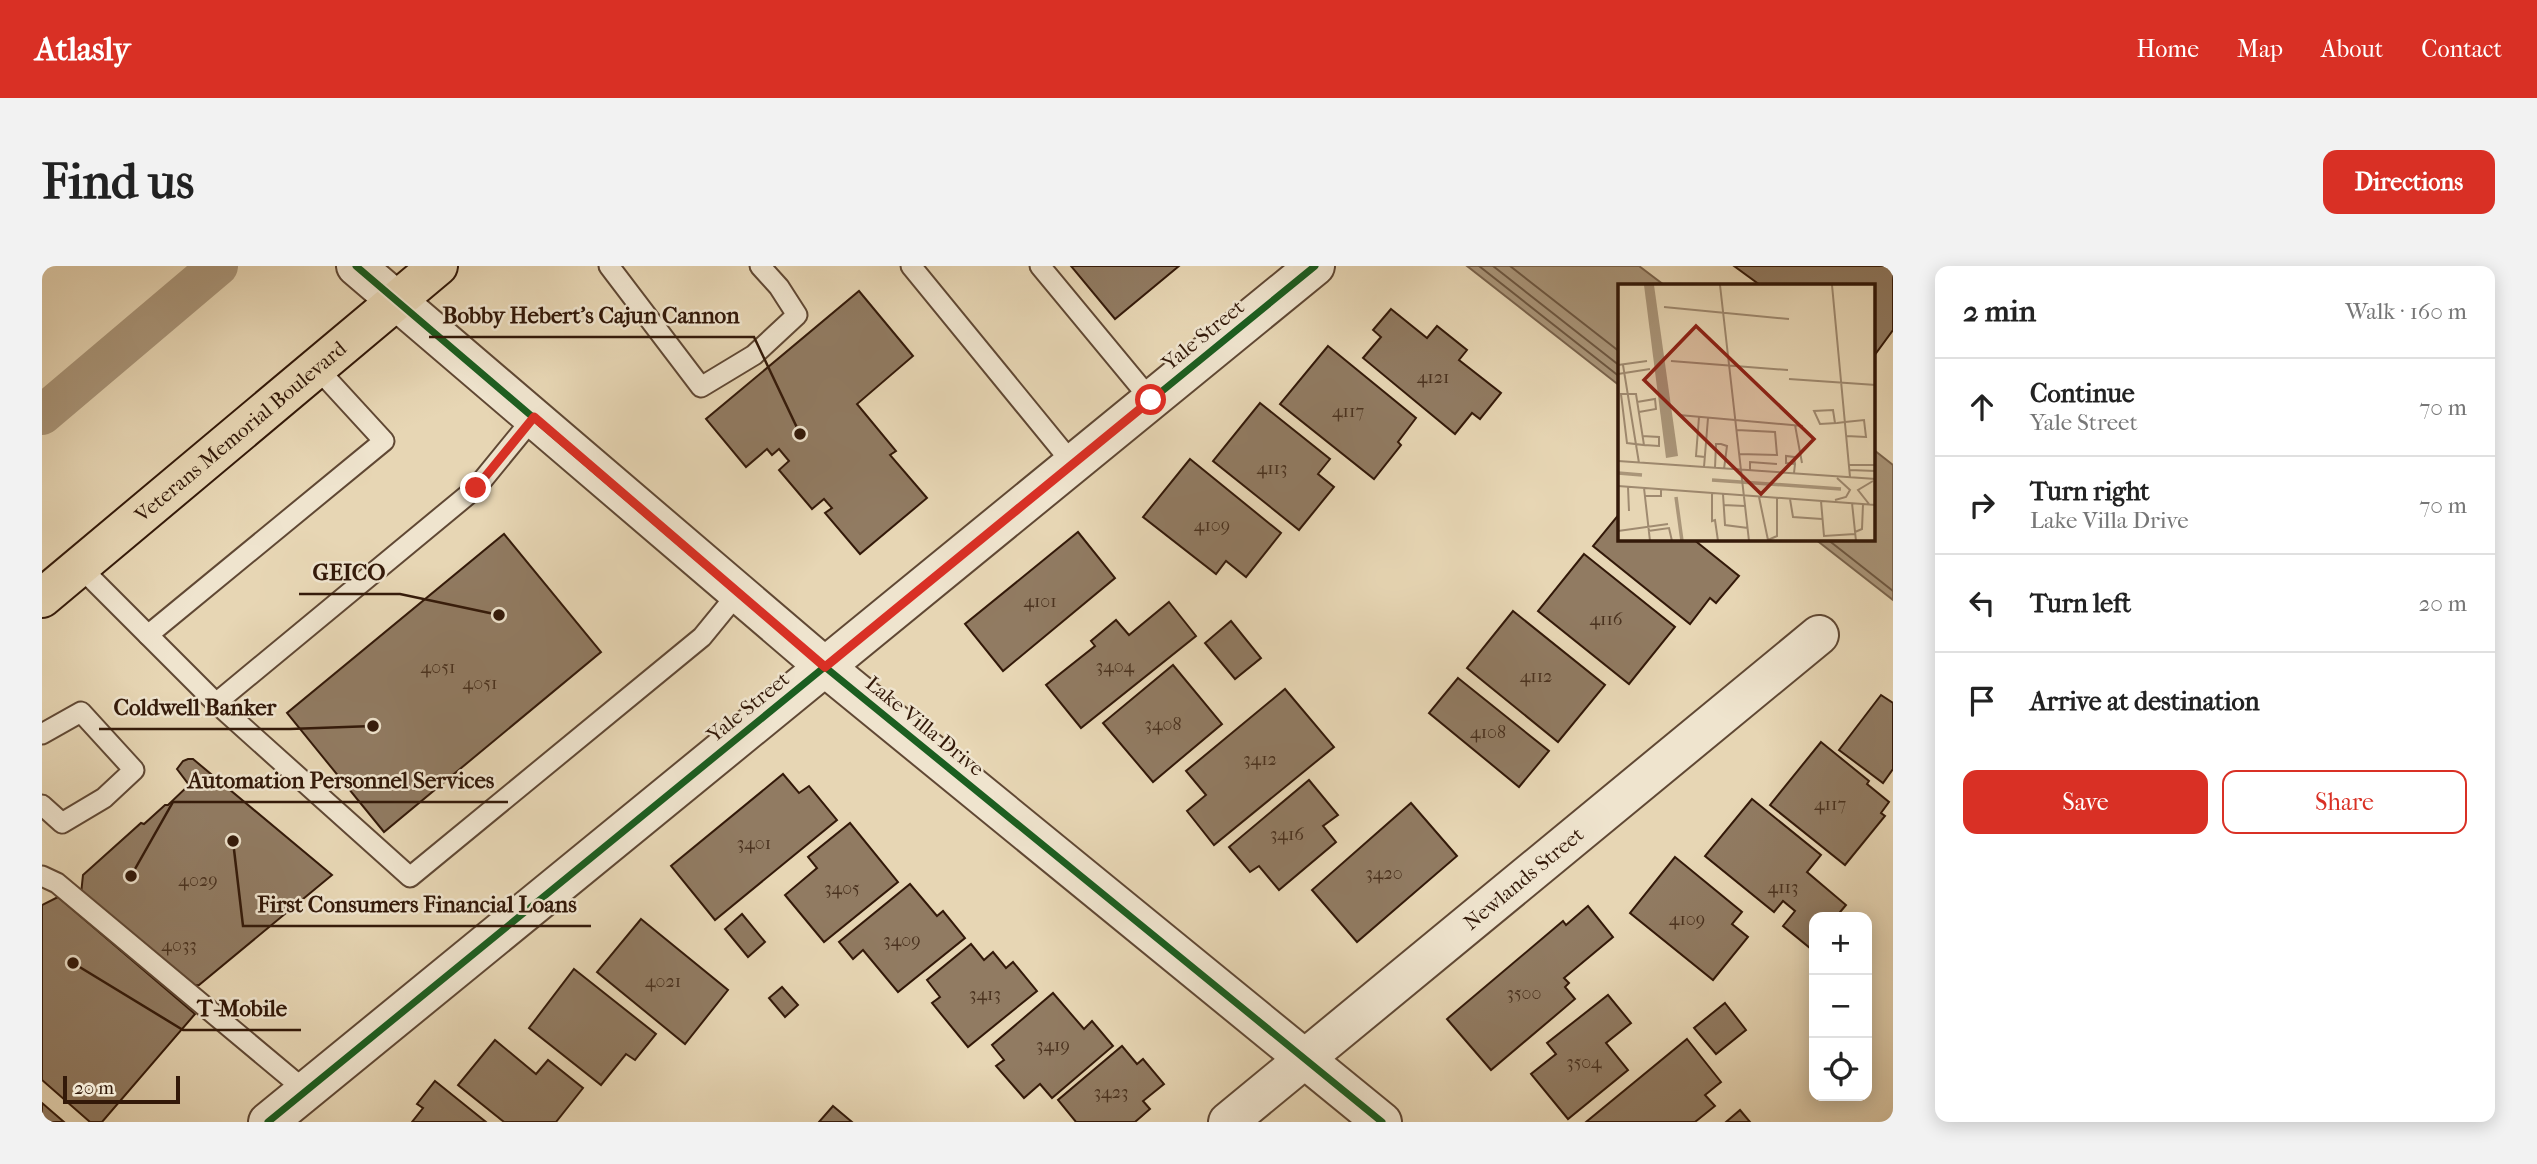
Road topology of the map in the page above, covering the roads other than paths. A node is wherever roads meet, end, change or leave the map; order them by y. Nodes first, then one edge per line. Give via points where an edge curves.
1 (356, 266) edge
2 (438, 266) edge
3 (609, 266) edge
4 (760, 266) edge
5 (911, 266) edge
6 (1040, 266) edge
7 (1315, 266) edge
8 (398, 300) junction
9 (317, 368) junction
10 (1151, 400) junction
11 (534, 417) junction
12 (1073, 464) junction
13 (79, 566) junction
14 (738, 593) junction
15 (42, 598) edge
16 (148, 635) junction
17 (1819, 635) dead end
18 (825, 667) junction
19 (216, 703) junction
20 (42, 734) edge
21 (42, 805) edge
22 (50, 880) edge
23 (1304, 1058) junction
24 (306, 1091) junction
25 (268, 1122) edge
26 (1228, 1122) edge
27 (1382, 1122) edge

1 - 8 street, Lake Villa Drive
2 - 8 main road, Veterans Memorial Boulevard
3 - 4 lane via 701,387 754,355 797,315
5 - 12 lane
6 - 10 lane
7 - 10 street, Yale Street
8 - 9 main road, Veterans Memorial Boulevard
8 - 11 street, Lake Villa Drive
9 - 13 main road, Veterans Memorial Boulevard
9 - 16 lane via 384,441
10 - 12 street, Yale Street
11 - 14 street, Lake Villa Drive
11 - 19 lane via 476,488
12 - 18 street, Yale Street
13 - 15 main road, Veterans Memorial Boulevard
13 - 16 lane
14 - 18 street, Lake Villa Drive
14 - 19 lane via 702,637 410,877
16 - 19 lane
17 - 23 street, Newlands Street
18 - 23 street, Lake Villa Drive
18 - 24 street, Yale Street
20 - 21 lane via 80,712 134,769 104,799 62,823
22 - 24 lane
23 - 26 street, Newlands Street
23 - 27 street, Lake Villa Drive
24 - 25 street, Yale Street

